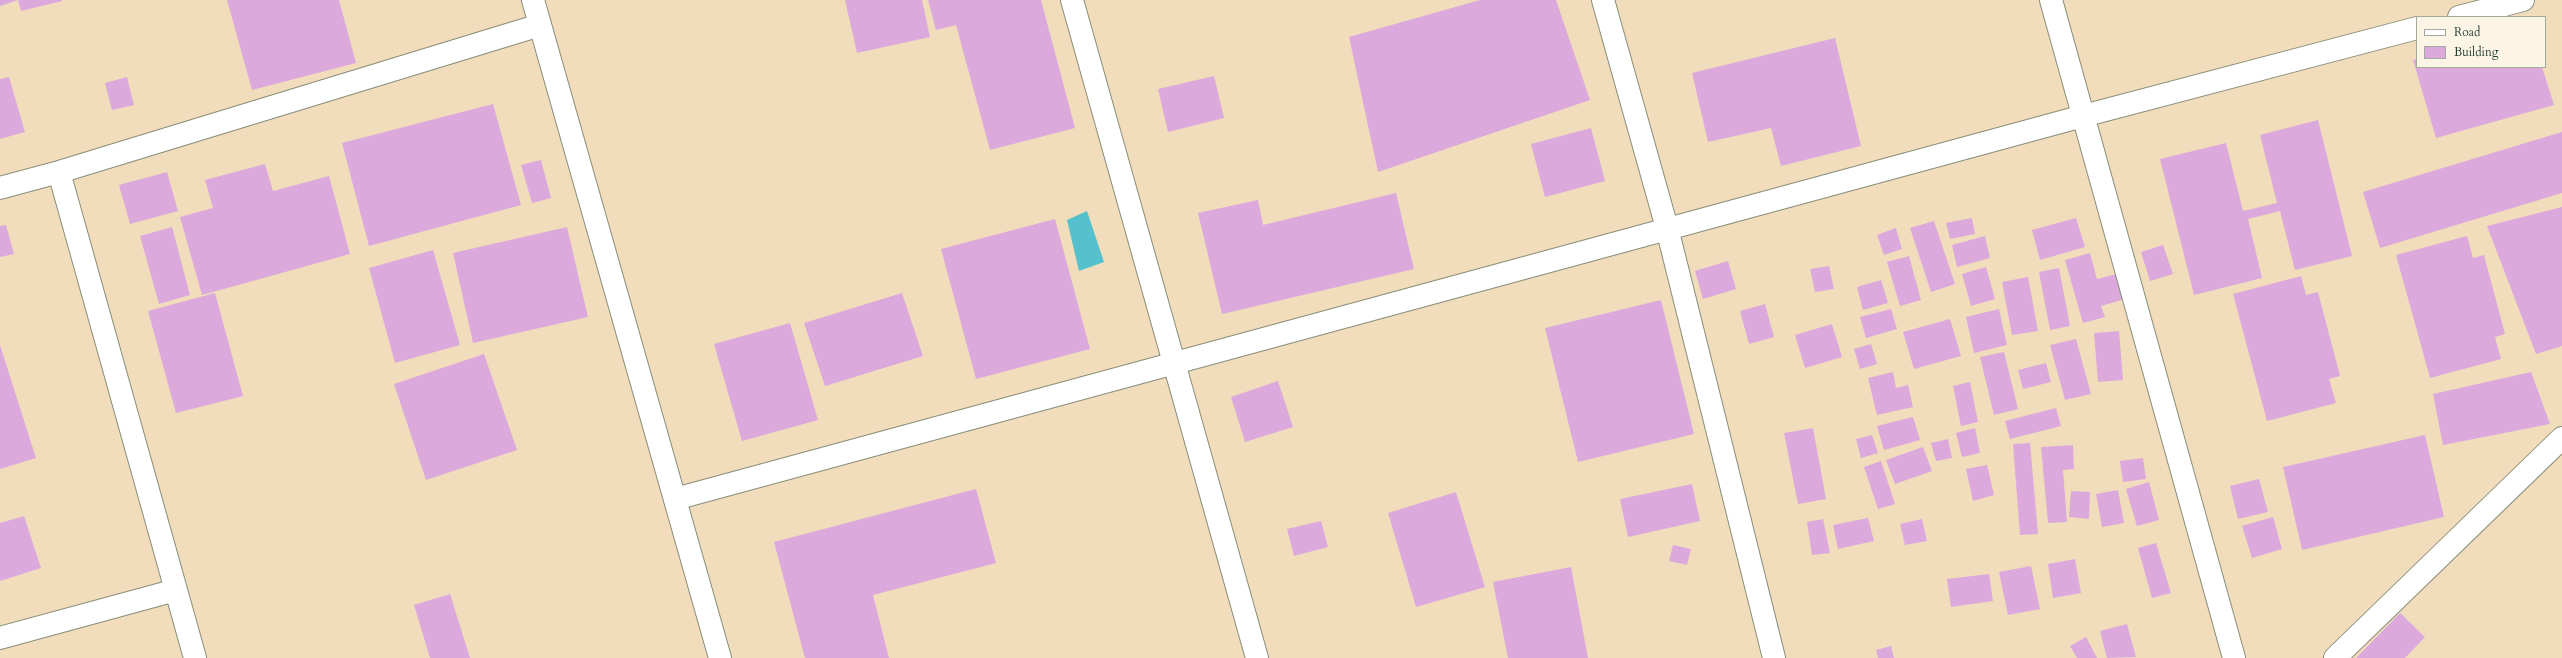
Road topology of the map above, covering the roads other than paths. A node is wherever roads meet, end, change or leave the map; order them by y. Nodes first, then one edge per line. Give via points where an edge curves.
1 (533, 0) edge
2 (1072, 0) edge
3 (1603, 0) edge
4 (2051, 0) edge
5 (2523, 0) edge
6 (2463, 16) edge
7 (540, 25) junction
8 (2416, 28) edge
9 (2083, 116) junction
10 (59, 172) junction
11 (0, 188) edge
12 (1667, 228) junction
13 (1173, 364) junction
14 (2562, 438) edge
15 (676, 499) junction
16 (176, 590) junction
17 (0, 638) edge
18 (195, 658) edge
19 (720, 658) edge
20 (1257, 658) edge
21 (1774, 658) edge
22 (2234, 658) edge
23 (2335, 658) edge

1 - 7 street
2 - 13 street
3 - 12 street
4 - 9 street
5 - 6 street
7 - 10 street
7 - 15 street
8 - 9 street
9 - 12 street
9 - 22 street
10 - 11 street
10 - 16 street
12 - 13 street
12 - 21 street
13 - 15 street
13 - 20 street
14 - 23 street
15 - 19 street
16 - 17 street
16 - 18 street

